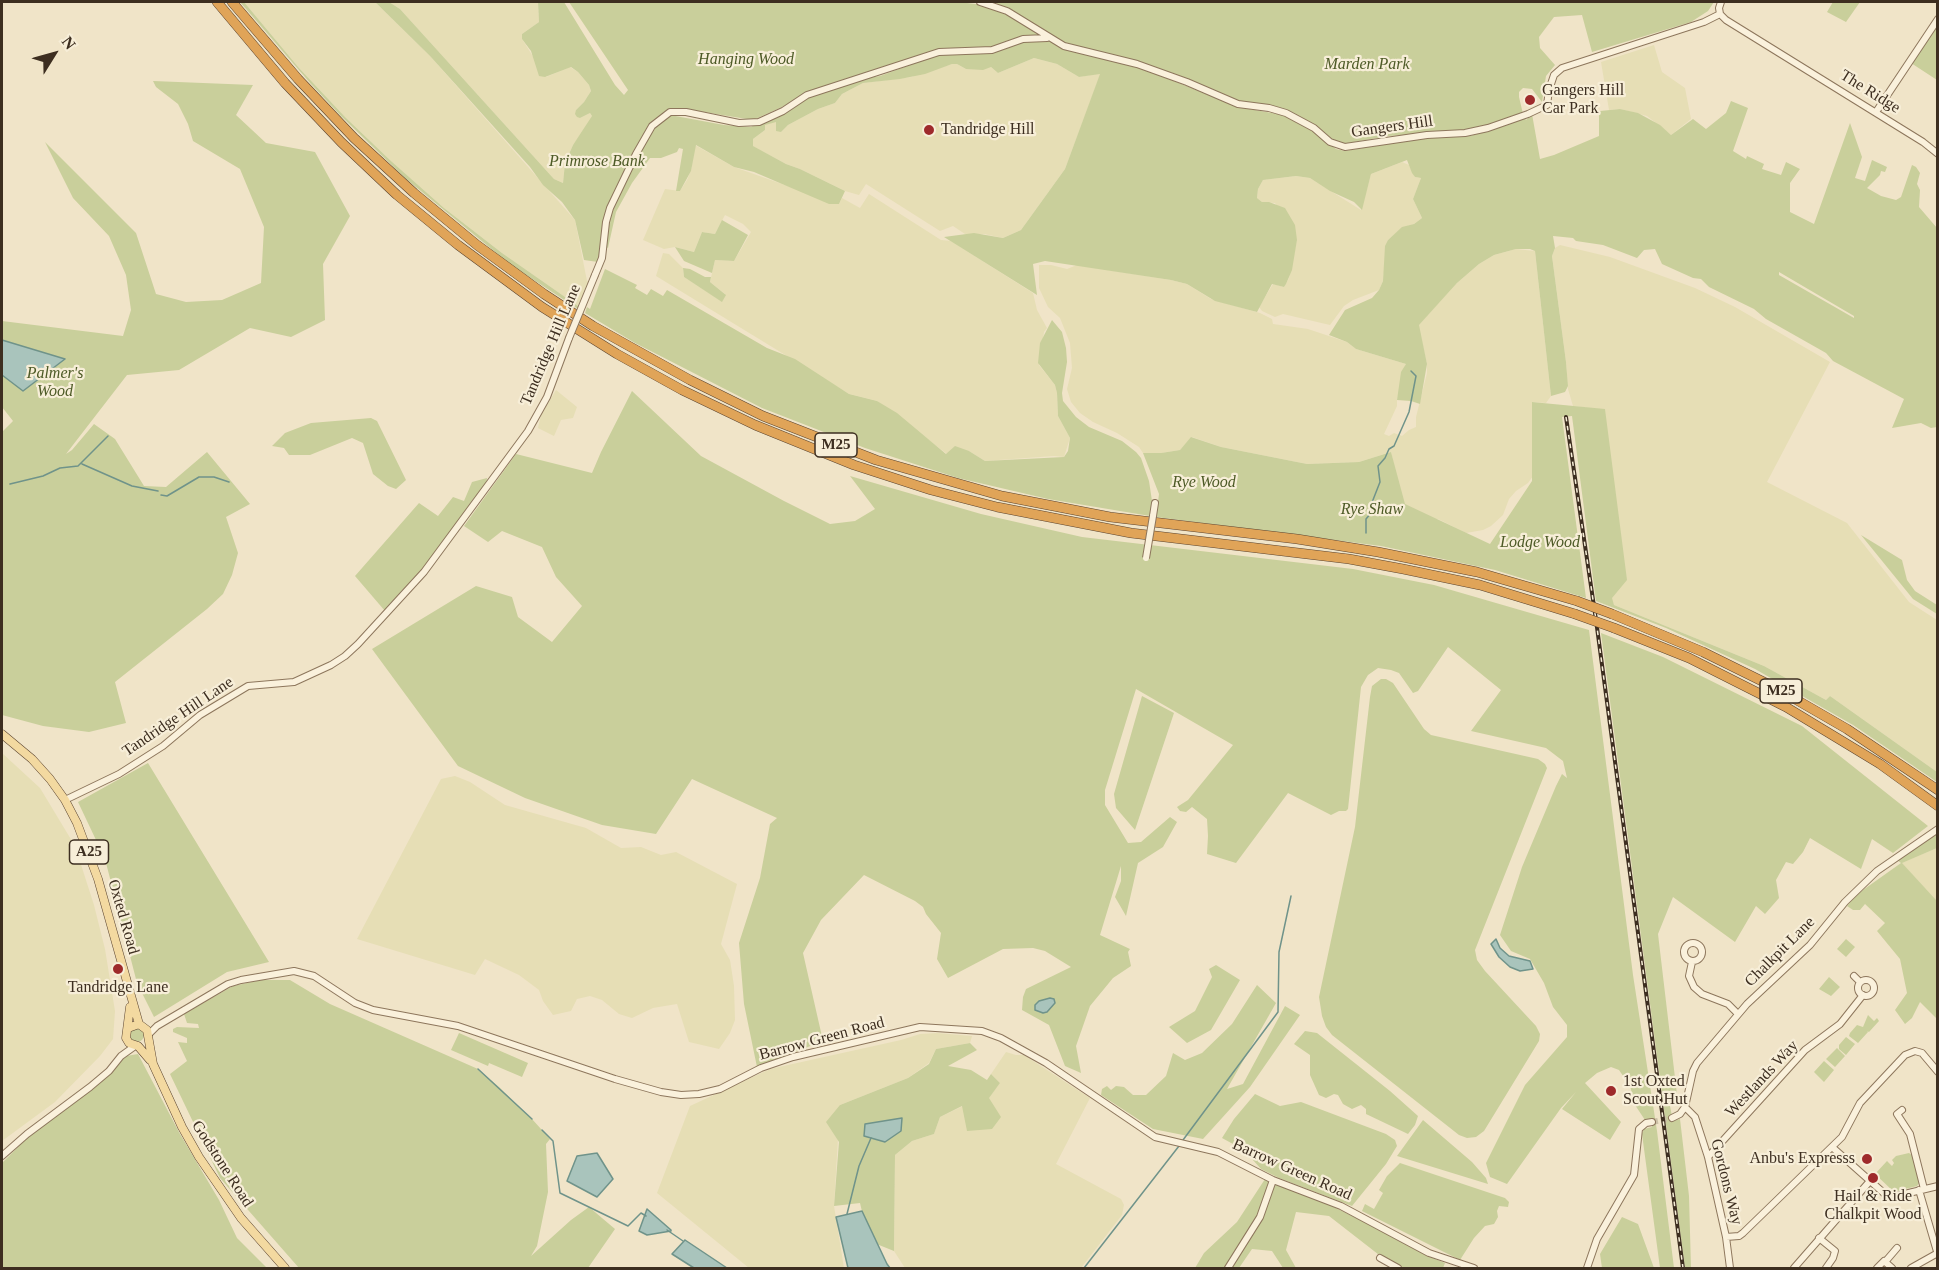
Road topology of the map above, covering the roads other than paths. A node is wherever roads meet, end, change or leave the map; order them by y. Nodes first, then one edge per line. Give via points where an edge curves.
1 (217, 2) edge
2 (232, 2) edge
3 (980, 2) edge
4 (1721, 2) edge
5 (1720, 14) junction
6 (1938, 19) edge
7 (1049, 38) junction
8 (1876, 112) junction
9 (1938, 154) edge
10 (1155, 503) dead end
11 (1146, 558) dead end
12 (2, 734) edge
13 (1938, 790) edge
14 (65, 800) junction
15 (1938, 806) edge
16 (1938, 829) edge
17 (1692, 962) dead end
18 (1854, 976) dead end
19 (1860, 982) junction
20 (1863, 995) junction
21 (130, 996) junction
22 (1738, 1014) junction
23 (128, 1028) junction
24 (145, 1031) junction
25 (127, 1040) junction
26 (136, 1046) junction
27 (121, 1056) junction
28 (153, 1064) junction
29 (1938, 1072) edge
30 (1685, 1107) junction
31 (1902, 1110) dead end
32 (1672, 1118) tunnel mouth
33 (1652, 1122) tunnel mouth
34 (1832, 1147) junction
35 (2, 1156) edge
36 (1708, 1157) junction
37 (1273, 1180) junction
38 (1870, 1181) junction
39 (1938, 1186) edge
40 (1921, 1189) junction
41 (1726, 1237) junction
42 (1819, 1238) junction
43 (1897, 1248) dead end
44 (1937, 1255) edge
45 (1380, 1258) dead end
46 (1456, 1262) junction
47 (1885, 1262) junction
48 (1396, 1268) edge
49 (285, 1269) edge
50 (1228, 1269) edge
51 (1450, 1269) edge
52 (1474, 1269) edge
53 (1587, 1269) edge
54 (1730, 1269) edge
55 (1794, 1269) edge
56 (1826, 1269) edge
57 (1877, 1269) edge
58 (1893, 1269) edge
59 (1911, 1269) edge

1 - 15 highway, M25, bridge via 341,142 458,245 542,307 617,354 755,425 826,455 958,498 1131,533 1403,568 1480,585 1575,614 1713,670 1794,711 1880,764
2 - 13 highway, M25, bridge via 348,131 470,240 602,331 763,416 876,460 1002,496 1110,517 1306,540 1406,557 1477,572 1577,602 1703,651 1784,692 1870,743
3 - 7 street, Gangers Hill via 1007,11
4 - 5 street
5 - 7 street, Gangers Hill via 1562,68 1554,75 1547,105 1528,114 1465,133 1345,147 1330,142 1286,113 1238,104 1166,74
5 - 8 street, The Ridge
6 - 8 street
7 - 14 street, Tandridge Hill Lane, bridge via 1023,39 992,50 939,52 807,95 759,122 739,123 670,112 652,126 610,208 602,258 547,397 522,440 424,572 345,656 294,681 248,686 200,715 163,746 119,774
8 - 9 street, The Ridge
10 - 11 street, bridge
12 - 14 main road, Oxted Road / A25 via 32,759
14 - 21 main road, Oxted Road / A25 via 87,845
16 - 22 street, Chalkpit Lane via 1877,871 1810,945
17 - 22 street via 1689,976 1694,987 1728,1004
18 - 19 street
19 - 20 street
19 - 20 street via 1868,980 1874,987 1871,994
20 - 36 street, Westlands Way via 1840,1024 1805,1050
21 - 23 main road, Oxted Road / A25
21 - 24 main road, Oxted Road / A25
22 - 30 street, Chalkpit Lane via 1696,1063
23 - 24 main road
23 - 25 main road, Oxted Road
24 - 26 main road via 141,1045
24 - 28 main road, Godstone Road / A25
24 - 37 street, Barrow Green Road via 228,984 294,971 314,976 373,1010 458,1026 615,1079 681,1095 720,1089 761,1068 792,1058 920,1027 982,1031 1046,1063 1155,1137 1218,1152
25 - 26 main road, Godstone Road
25 - 27 street
26 - 27 street
26 - 28 main road, Godstone Road / A25
27 - 35 street via 109,1071
28 - 49 main road, Godstone Road / A25 via 182,1127 215,1182
29 - 34 street via 1922,1053 1905,1054 1860,1103 1846,1132
30 - 32 street
30 - 36 street, Gordons Way via 1695,1117
31 - 40 street via 1897,1114 1910,1134
33 - 53 street via 1639,1129 1634,1175 1597,1239
34 - 38 street
34 - 41 street via 1743,1233
36 - 41 street, Gordons Way
37 - 46 street, Barrow Green Road via 1341,1206 1429,1253
37 - 50 street via 1260,1217
38 - 40 street via 1892,1197
38 - 42 street
39 - 40 street
40 - 44 street
41 - 54 street, Gordons Way
42 - 55 street
42 - 56 street via 1835,1251
43 - 47 street
44 - 59 street
45 - 48 street
46 - 51 street
46 - 52 street, Barrow Green Road
47 - 57 street
47 - 58 street

